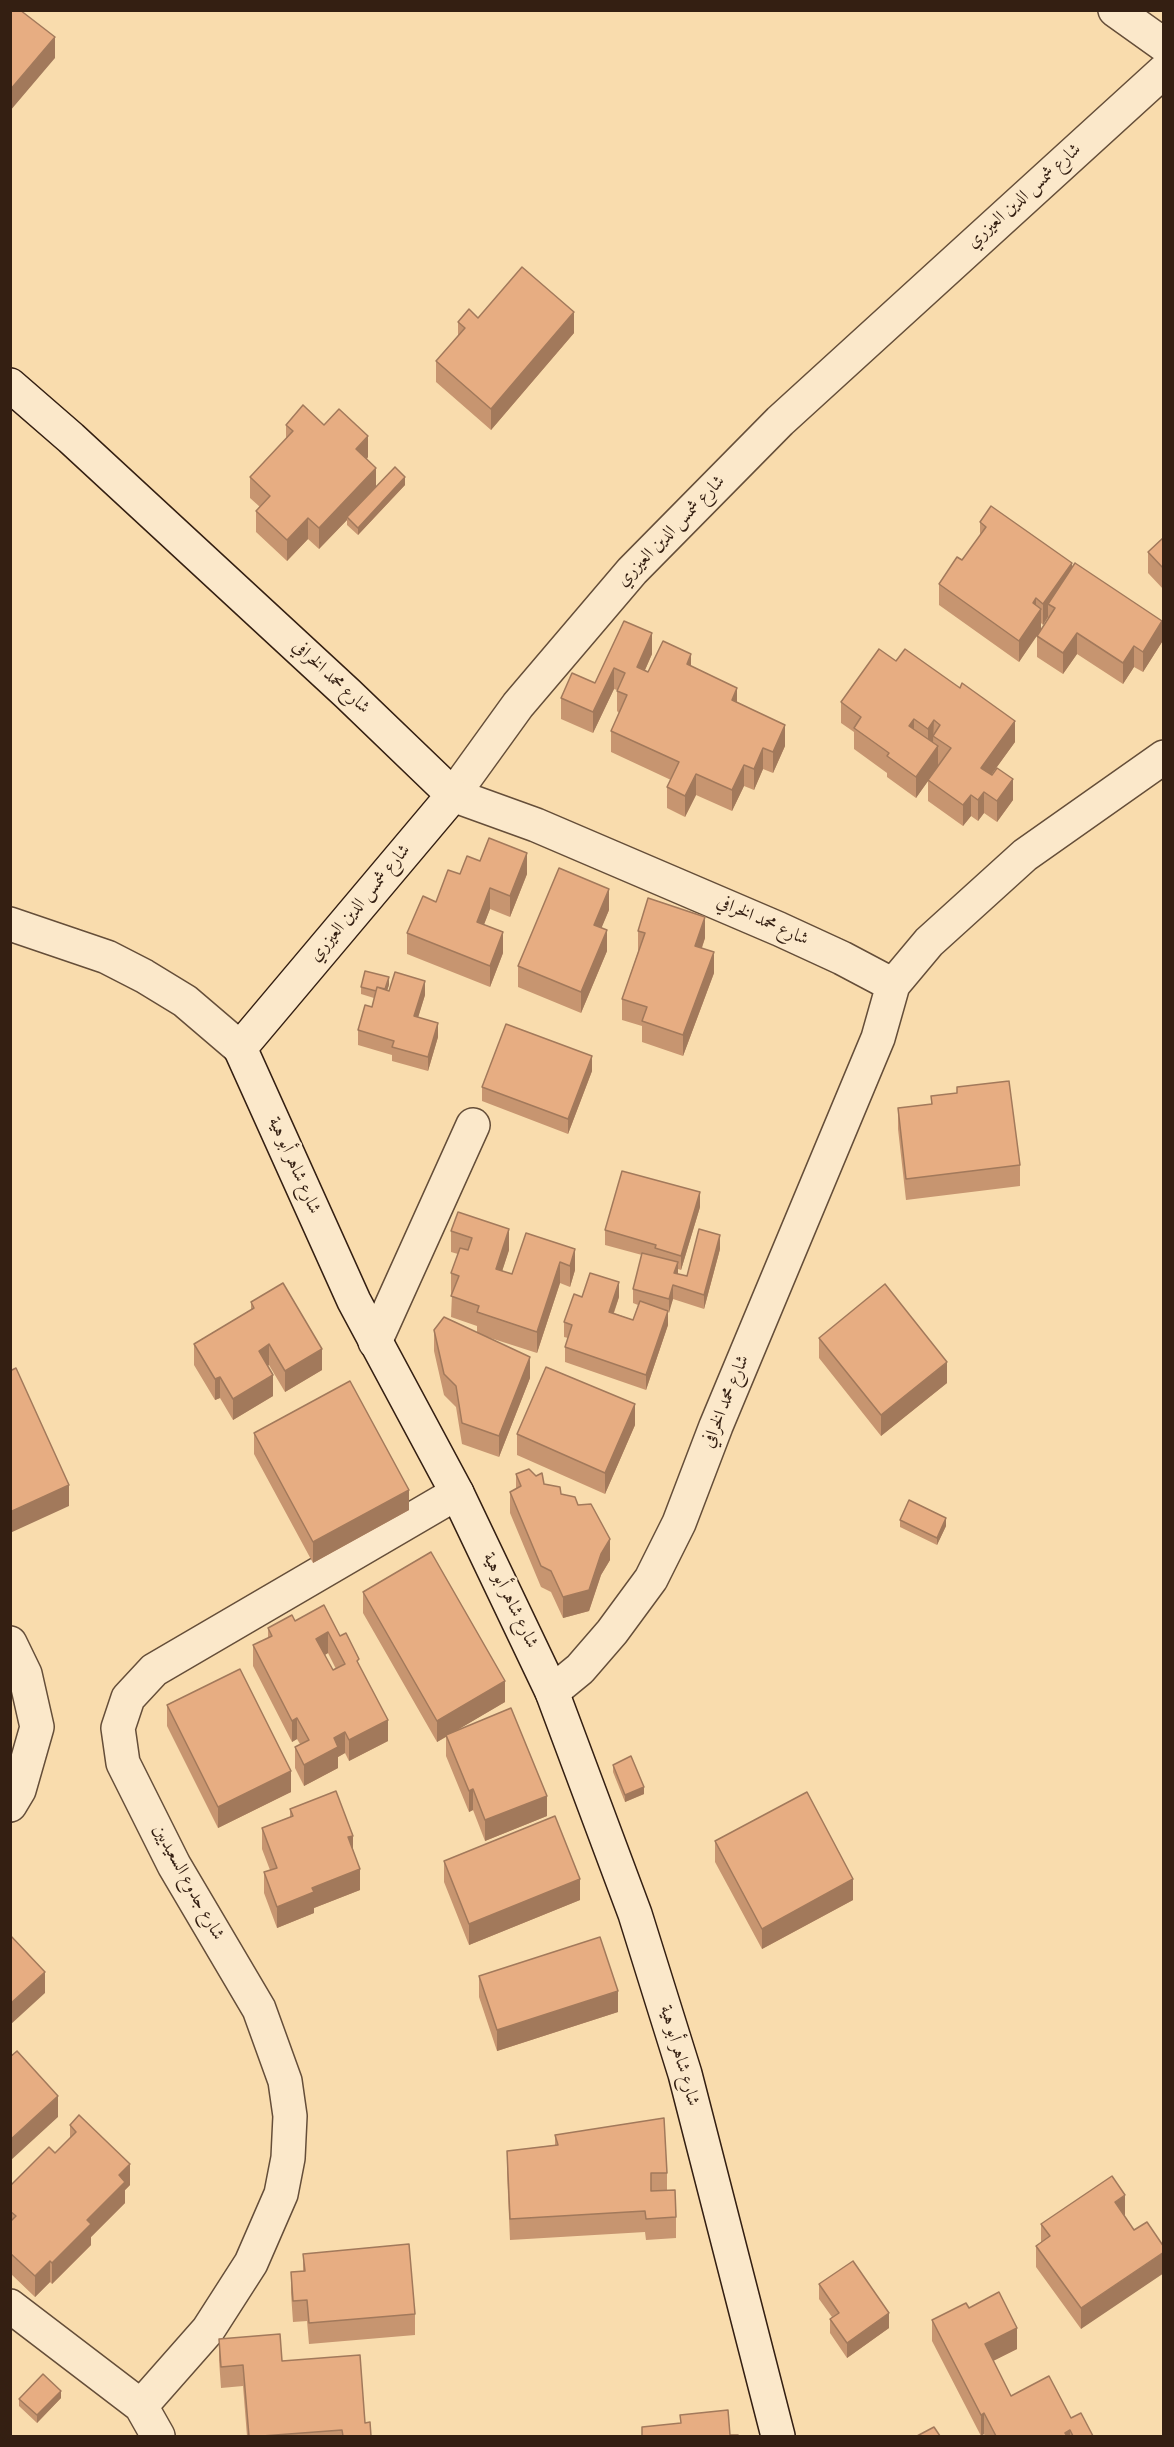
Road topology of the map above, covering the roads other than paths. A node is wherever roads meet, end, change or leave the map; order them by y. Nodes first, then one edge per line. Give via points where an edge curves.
1 (1115, 10) edge
2 (1164, 45) edge
3 (1164, 71) edge
4 (10, 385) edge
5 (1164, 757) edge
6 (453, 795) junction
7 (10, 924) edge
8 (893, 985) junction
9 (240, 1048) junction
10 (473, 1125) dead end
11 (375, 1342) junction
12 (457, 1493) junction
13 (10, 1643) edge
14 (552, 1692) junction
15 (10, 1804) edge
16 (10, 2306) edge
17 (141, 2406) junction
18 (158, 2436) edge
19 (778, 2436) edge

1 - 2 street
3 - 6 street, شارع شمس الدين العيزري via 780,421 632,571 518,705
4 - 6 street, شارع محمد الخرافي via 331,678
5 - 8 street via 1025,855 929,942
6 - 8 street, شارع محمد الخرافي via 536,825 779,929
6 - 9 street, شارع شمس الدين العيزري
7 - 9 street, شارع شاهر أبو هية via 107,957 144,976 184,1001
8 - 14 street, شارع محمد الخرافي via 878,1038 679,1523 651,1579 612,1632 580,1669
9 - 11 street, شارع شاهر أبو هية
10 - 11 street
11 - 12 street, شارع شاهر أبو هية
12 - 14 street, شارع شاهر أبو هية
12 - 17 street, شارع جدوع السعيديين via 154,1670 128,1698 118,1728 123,1763 174,1865 259,2009 285,2081 290,2116 281,2194 251,2263 208,2330
13 - 15 street via 25,1674 38,1727 20,1790
14 - 19 street, شارع شاهر أبو هية via 635,1914 681,2063
16 - 17 street
17 - 18 street

